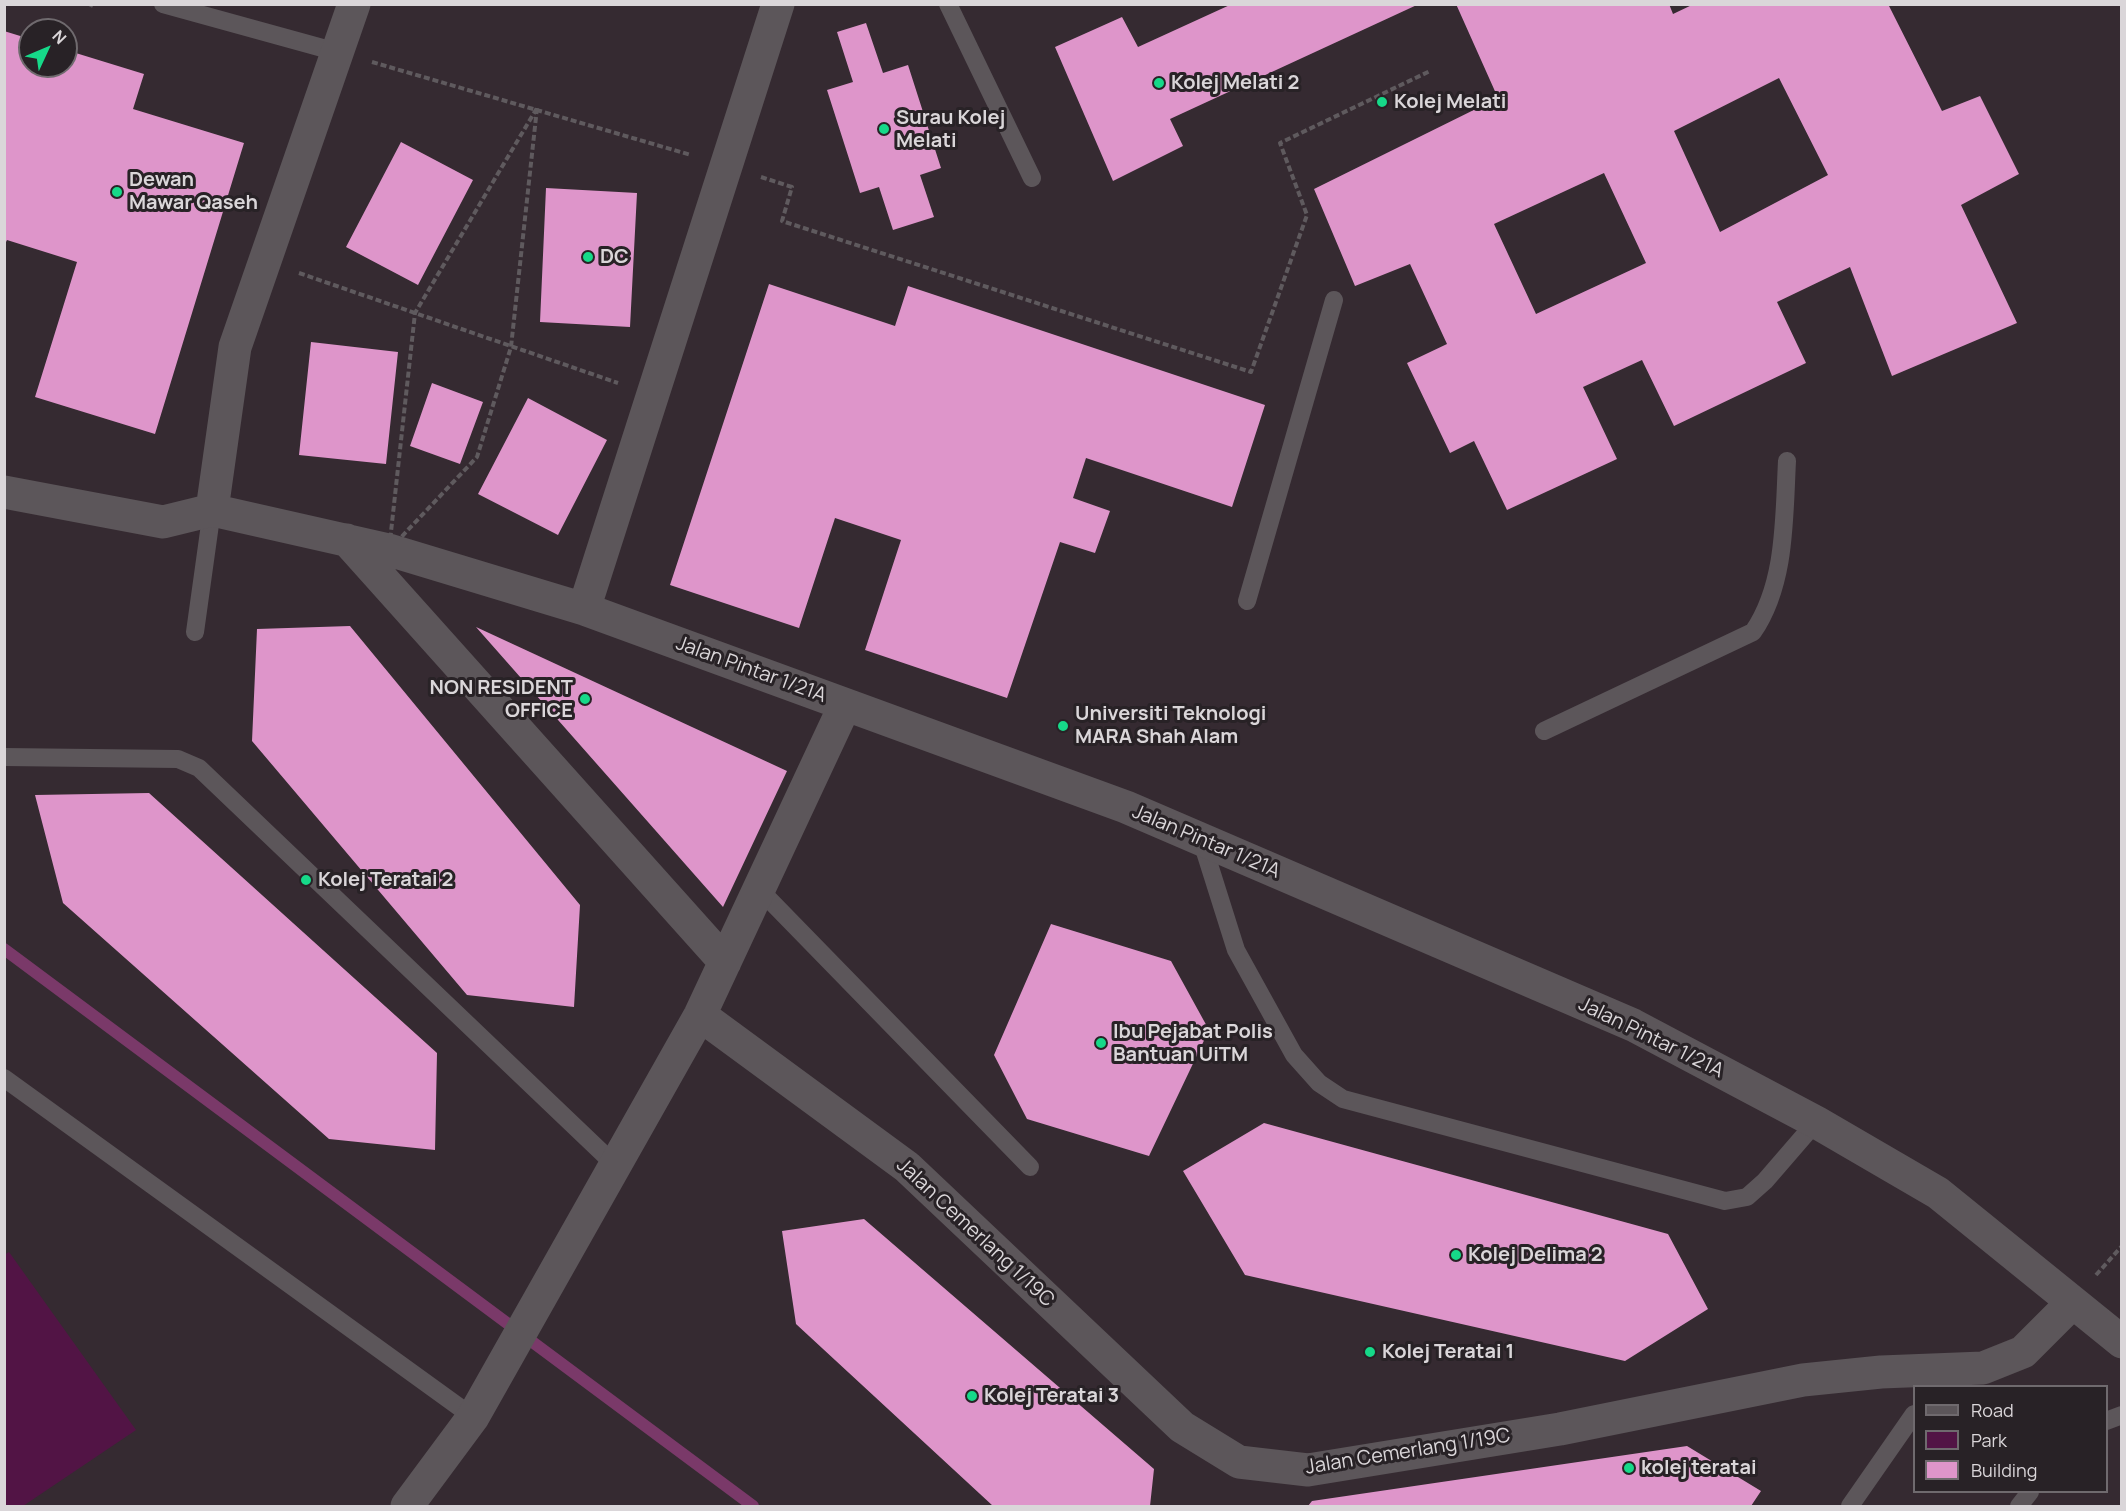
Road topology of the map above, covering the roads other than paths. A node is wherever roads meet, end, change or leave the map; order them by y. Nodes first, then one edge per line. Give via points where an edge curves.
1 (163, 4) edge
2 (354, 4) edge
3 (778, 4) edge
4 (948, 4) edge
5 (337, 52) junction
6 (1032, 178) dead end
7 (1334, 300) dead end
8 (1787, 461) dead end
9 (4, 492) edge
10 (212, 510) junction
11 (346, 540) junction
12 (1247, 601) dead end
13 (584, 609) junction
14 (195, 632) dead end
15 (845, 705) junction
16 (1544, 731) dead end
17 (4, 757) edge
18 (1201, 839) junction
19 (759, 889) junction
20 (725, 962) junction
21 (700, 1015) junction
22 (4, 1078) edge
23 (1816, 1122) junction
24 (615, 1166) junction
25 (1030, 1167) dead end
26 (2071, 1304) junction
27 (2121, 1342) edge
28 (1939, 1378) edge
29 (1913, 1415) edge
30 (473, 1417) junction
31 (2029, 1493) edge
32 (407, 1506) edge
33 (1850, 1506) edge
34 (2019, 1506) edge

1 - 5 lane
2 - 5 street
3 - 13 street
4 - 6 lane
5 - 10 street via 236,346
7 - 12 lane
8 - 16 lane via 1782,549 1766,614 1754,632
9 - 10 street via 163,522
10 - 11 street, Jalan Pintar 1/21A
10 - 14 lane
11 - 13 street, Jalan Pintar 1/21A
11 - 20 street
13 - 15 street, Jalan Pintar 1/21A
15 - 18 street, Jalan Pintar 1/21A via 1126,807
15 - 19 street
17 - 24 lane via 178,759 199,768
18 - 23 street, Jalan Pintar 1/21A via 1633,1025
18 - 23 lane via 1236,950 1294,1055 1319,1083 1343,1099 1725,1202 1747,1197
19 - 20 street
19 - 25 lane
20 - 21 street
21 - 24 street
21 - 28 street, Jalan Cemerlang 1/19C via 907,1167 1182,1427 1239,1462 1308,1470 1560,1429 1803,1380 1881,1372
22 - 30 lane
23 - 26 street, Jalan Pintar 1/21A via 1938,1193
24 - 30 street
26 - 27 street, Jalan Pintar 1/21A
26 - 28 street, Jalan Cemerlang 1/19C via 2023,1352 1983,1368
29 - 33 lane
30 - 32 street
31 - 34 lane

